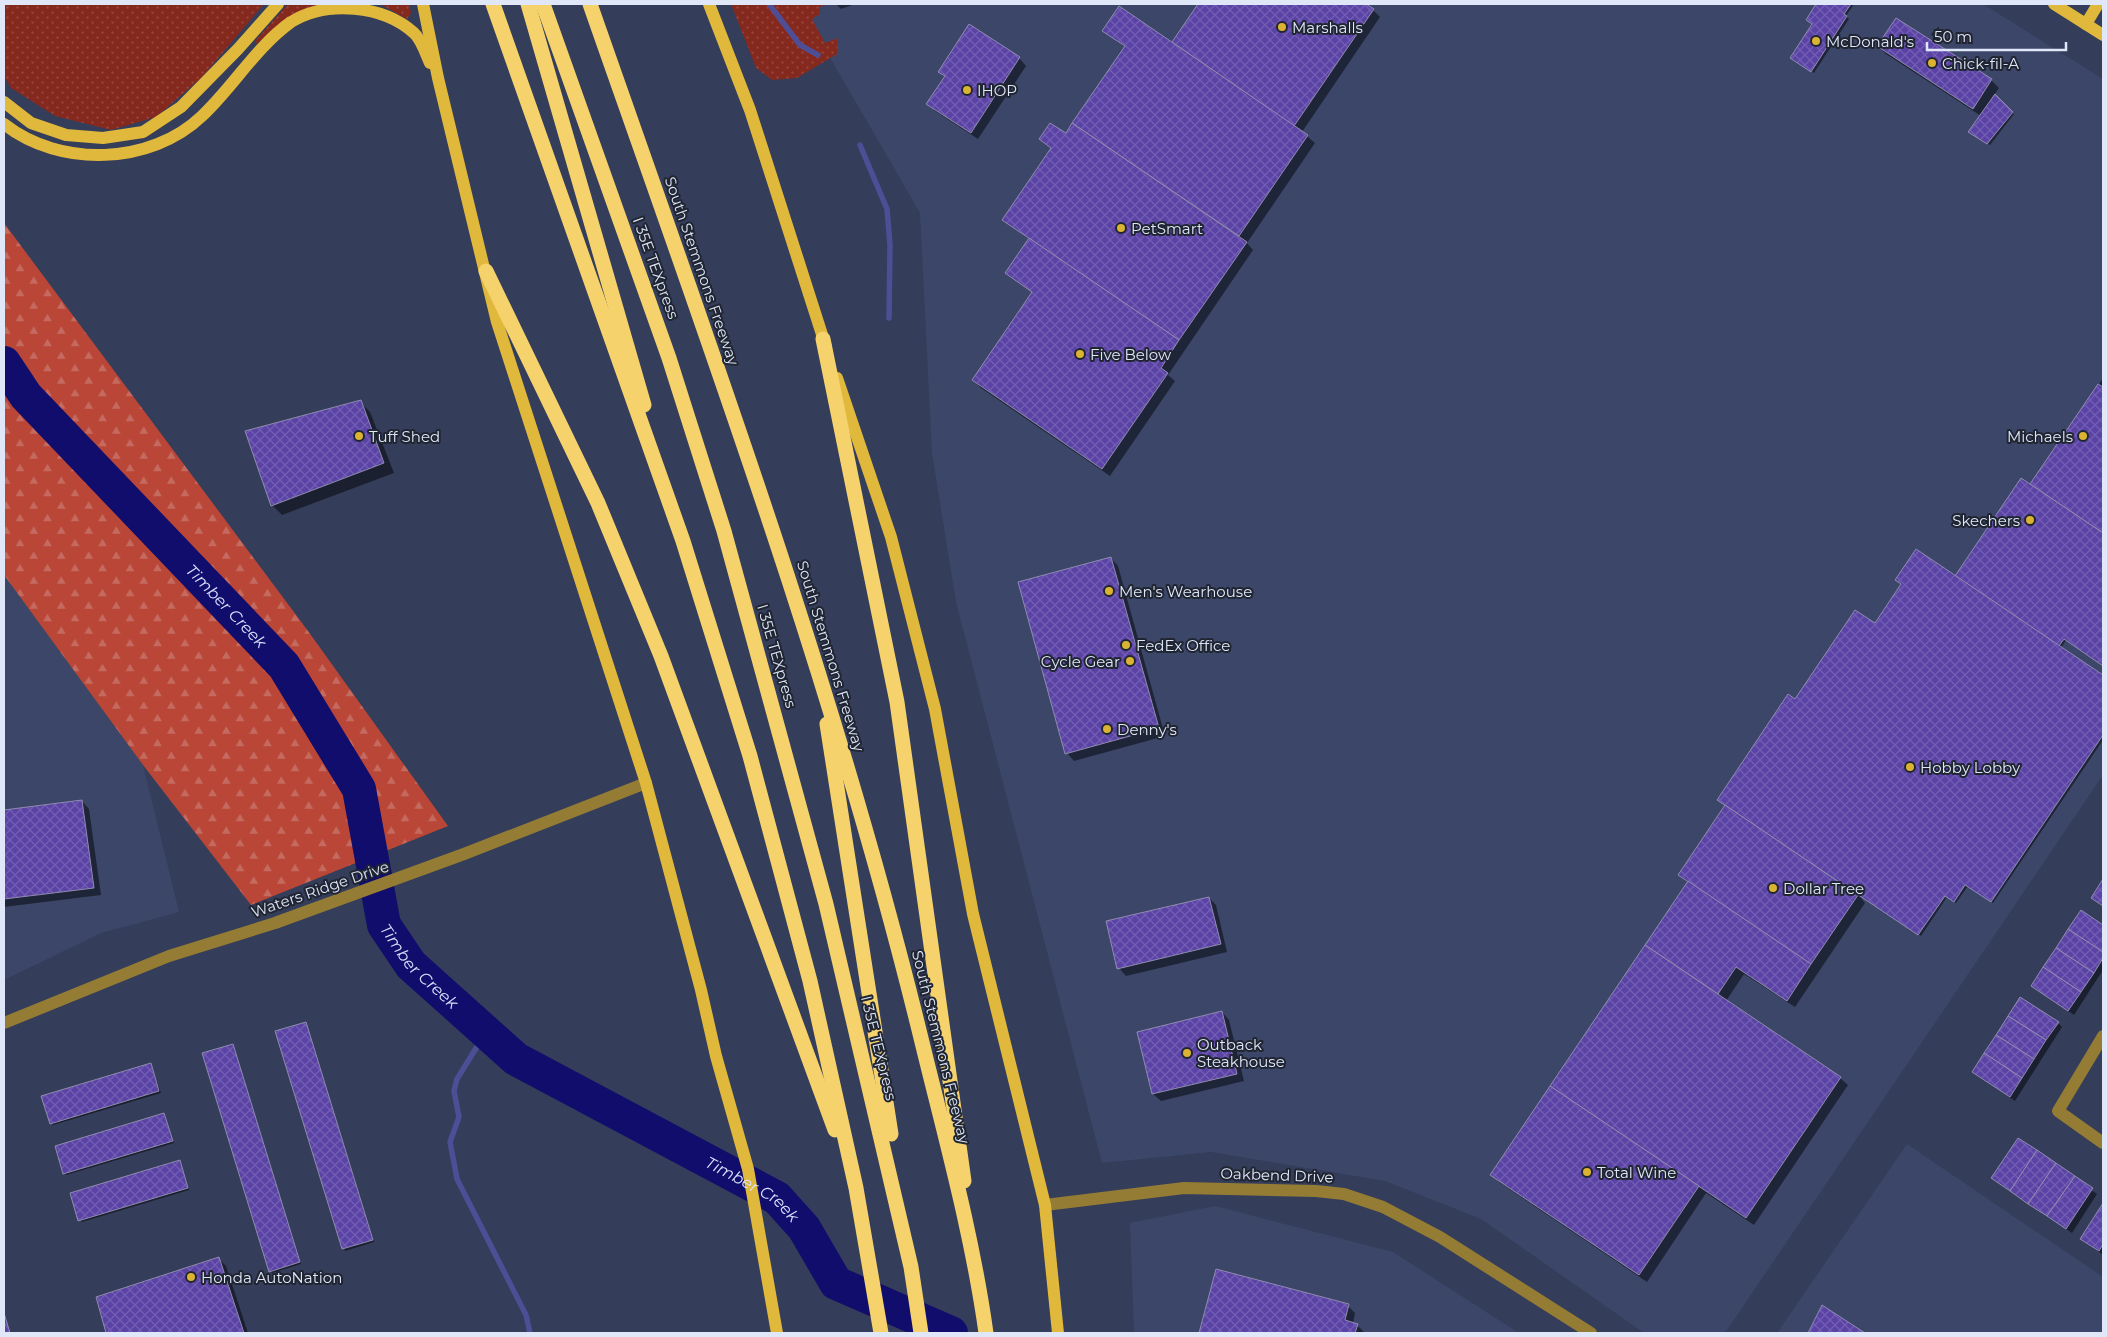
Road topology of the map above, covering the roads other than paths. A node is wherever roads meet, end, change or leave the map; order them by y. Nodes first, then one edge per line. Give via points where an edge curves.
1 (278, 4) edge
2 (423, 4) edge
3 (493, 4) edge
4 (528, 4) edge
5 (543, 4) edge
6 (590, 4) edge
7 (709, 4) edge
8 (2054, 4) edge
9 (2098, 4) edge
10 (2086, 24) junction
11 (2103, 36) edge
12 (438, 78) junction
13 (4, 102) edge
14 (4, 124) edge
15 (486, 271) junction
16 (823, 338) junction
17 (683, 541) junction
18 (818, 666) junction
19 (646, 783) junction
20 (4, 1024) edge
21 (2103, 1036) edge
22 (2103, 1143) edge
23 (856, 1188) junction
24 (1044, 1205) junction
25 (976, 1266) junction
26 (911, 1267) junction
27 (1057, 1328) edge
28 (777, 1333) edge
29 (881, 1333) edge
30 (921, 1333) edge
31 (986, 1333) edge
32 (1591, 1333) edge

1 - 13 main road via 181,107 143,132 102,138 66,136 31,122
2 - 12 main road
3 - 17 highway
4 - 17 highway
5 - 26 highway, I 35E TEXpress via 669,358 724,531 826,904
6 - 18 highway, South Stemmons Freeway via 756,478
7 - 16 main road via 750,110
8 - 10 main road
9 - 10 main road
10 - 11 main road
12 - 14 main road via 416,34 392,18 363,8 326,9 291,22 202,116 179,133 147,148 126,153 84,155 42,145
12 - 15 main road
15 - 19 main road via 515,380
15 - 23 highway via 598,503 661,656
16 - 24 main road via 891,536 930,690 973,914
16 - 25 highway via 897,702
17 - 23 highway via 750,756 810,981
18 - 25 highway, South Stemmons Freeway via 902,961
18 - 26 highway
19 - 20 street, Waters Ridge Drive via 464,854 275,922 168,956
19 - 28 main road via 748,1169
21 - 22 street via 2058,1111
23 - 29 highway
24 - 27 main road
24 - 32 street, Oakbend Drive via 1184,1188 1344,1194 1383,1207 1440,1237
25 - 31 highway, South Stemmons Freeway
26 - 30 highway, I 35E TEXpress

